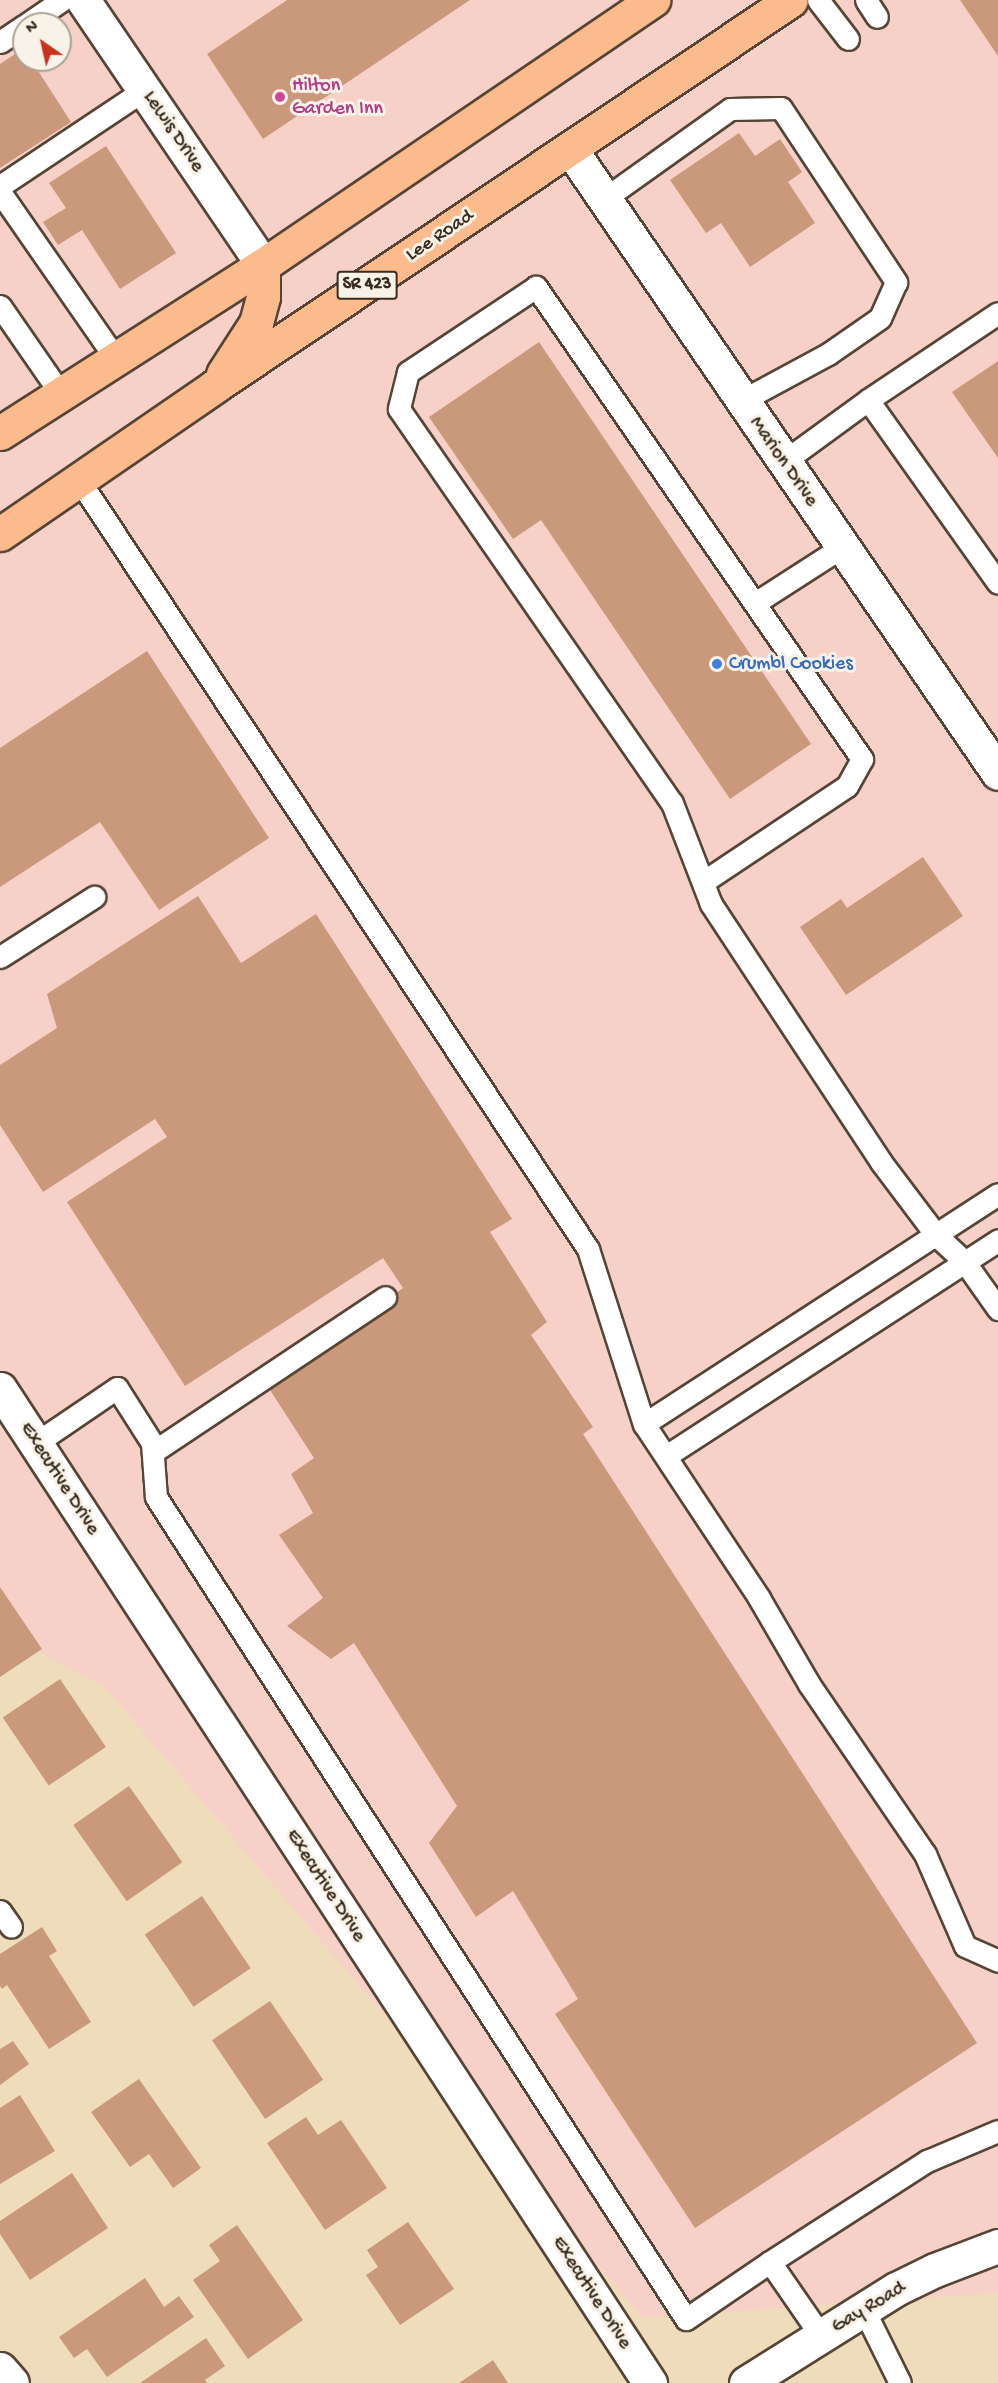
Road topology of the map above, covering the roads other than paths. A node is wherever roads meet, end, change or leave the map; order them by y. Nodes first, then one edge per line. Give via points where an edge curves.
1 (653, 0) edge
2 (791, 0) edge
3 (819, 0) edge
4 (85, 3) edge
5 (60, 12) edge
6 (848, 39) dead end
7 (144, 90) junction
8 (571, 150) junction
9 (0, 186) edge
10 (0, 192) edge
11 (604, 199) junction
12 (263, 265) junction
13 (0, 306) edge
14 (998, 313) edge
15 (116, 359) junction
16 (215, 386) junction
17 (61, 394) junction
18 (868, 400) junction
19 (741, 401) junction
20 (0, 433) edge
21 (783, 462) junction
22 (79, 480) junction
23 (0, 534) edge
24 (842, 547) junction
25 (998, 583) edge
26 (755, 603) junction
27 (998, 773) edge
28 (703, 882) junction
29 (94, 897) dead end
30 (0, 957) edge
31 (998, 1194) edge
32 (936, 1235) junction
33 (998, 1240) edge
34 (964, 1261) junction
35 (385, 1297) dead end
36 (998, 1309) edge
37 (0, 1389) edge
38 (644, 1424) junction
39 (36, 1443) junction
40 (153, 1452) junction
41 (666, 1456) junction
42 (998, 1961) edge
43 (998, 2131) edge
44 (998, 2246) edge
45 (770, 2262) junction
46 (864, 2310) junction
47 (821, 2336) junction
48 (0, 2369) edge
49 (12, 2383) edge
50 (650, 2383) edge
51 (747, 2383) edge
52 (900, 2383) edge

1 - 12 main road
2 - 8 main road, Lee Road / SR 423
3 - 6 lane
4 - 5 lane
4 - 7 street, Lewis Drive
7 - 9 lane
7 - 12 street, Lewis Drive
8 - 11 street, Marion Drive
8 - 16 main road, Lee Road / SR 423
10 - 15 lane
11 - 19 street, Marion Drive
11 - 19 lane via 730,109 781,108 896,282 880,318 828,354
12 - 15 main road
12 - 16 main road via 263,297 256,323
13 - 17 lane
14 - 18 lane
15 - 17 main road
16 - 22 main road, Lee Road / SR 423
17 - 20 main road
18 - 21 lane
18 - 25 lane
19 - 21 street, Marion Drive
21 - 24 street, Marion Drive
22 - 23 main road, Lee Road / SR 423
22 - 38 lane via 588,1249
24 - 26 lane
24 - 27 street, Marion Drive
26 - 28 lane via 862,759 847,786
26 - 28 lane via 536,287 408,372 399,409 672,803
28 - 32 lane via 711,904 881,1162
29 - 30 lane
31 - 32 lane
32 - 34 lane
32 - 38 lane
33 - 34 lane
34 - 36 lane
34 - 41 lane
35 - 40 lane
37 - 39 street, Executive Drive
38 - 41 lane
39 - 40 lane via 117,1388 152,1443
39 - 50 street, Executive Drive
40 - 45 lane via 156,1497 686,2319
41 - 42 lane via 759,1598 809,1684 925,1854 965,1946
43 - 45 lane via 927,2162
44 - 46 street, Gay Road via 935,2270
45 - 47 lane
46 - 47 street, Gay Road
46 - 52 lane
47 - 51 street, Gay Road
48 - 49 street

